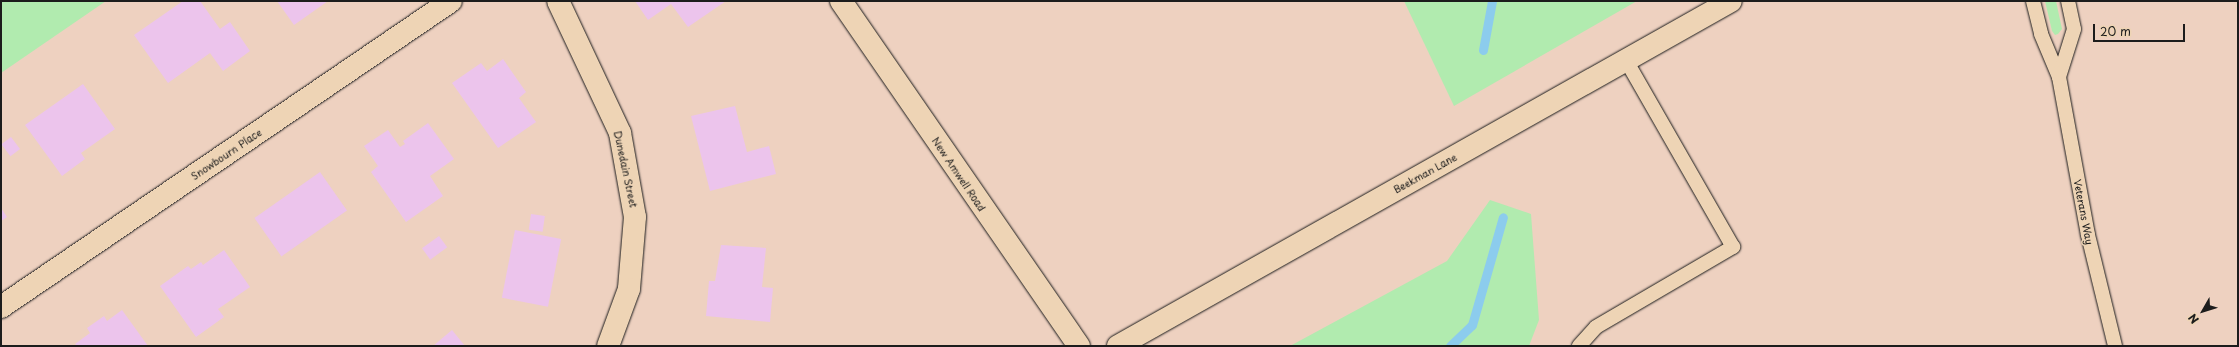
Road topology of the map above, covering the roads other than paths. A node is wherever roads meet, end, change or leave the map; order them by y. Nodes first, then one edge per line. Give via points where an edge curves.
1 (451, 1) edge
2 (558, 1) edge
3 (841, 1) edge
4 (1731, 1) edge
5 (2033, 1) edge
6 (2068, 1) edge
7 (1626, 60) junction
8 (2059, 77) junction
9 (1, 307) edge
10 (608, 346) edge
11 (1079, 346) edge
12 (1118, 346) edge
13 (1579, 346) edge
14 (2115, 346) edge

1 - 9 street, Snowbourn Place
2 - 10 street, Dunedain Street via 620,133 635,216 629,289
3 - 11 street, New Amwell Road
4 - 7 street, Beekman Lane
5 - 8 lane, Veterans Way via 2041,34
6 - 8 lane, Veterans Way via 2074,29
7 - 12 street, Beekman Lane
7 - 13 lane via 1733,247 1596,327
8 - 14 lane, Veterans Way via 2088,235 2110,334

